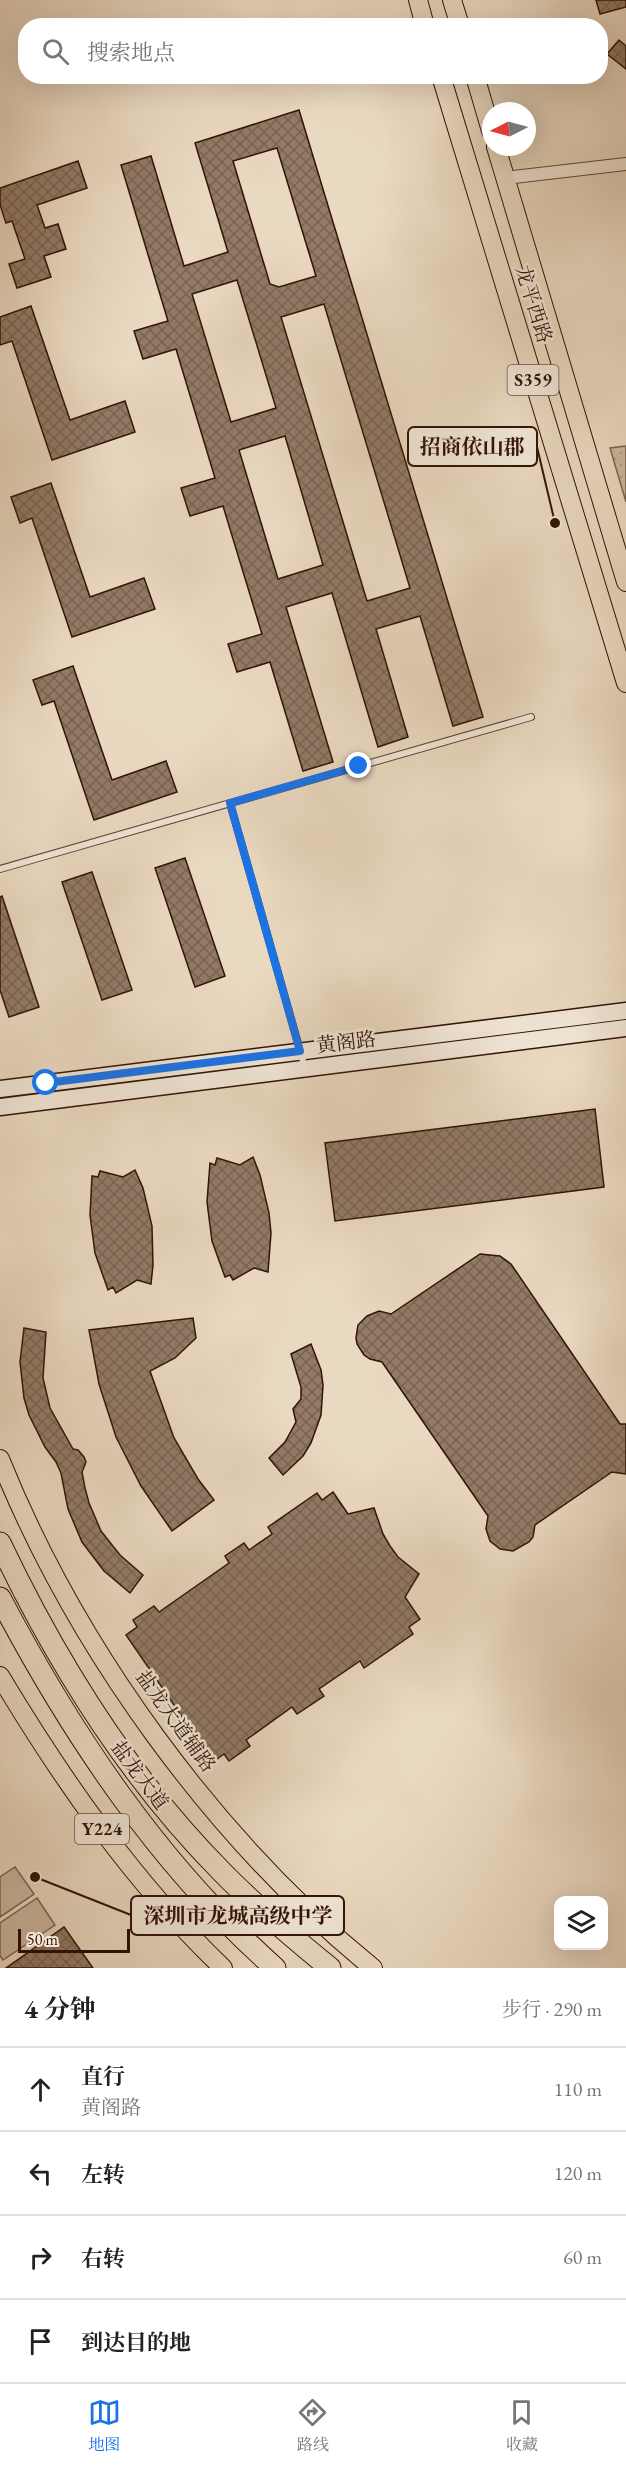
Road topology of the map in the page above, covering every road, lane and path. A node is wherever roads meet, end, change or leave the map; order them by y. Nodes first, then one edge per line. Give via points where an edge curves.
1 (417, 0) edge
2 (452, 0) edge
3 (423, 18) edge
4 (457, 18) edge
5 (443, 84) edge
6 (477, 84) edge
7 (483, 102) edge
8 (499, 156) edge
9 (626, 164) edge
10 (505, 178) junction
11 (527, 252) junction
12 (497, 261) junction
13 (626, 582) edge
14 (626, 683) edge
15 (531, 717) dead end
16 (230, 803) junction
17 (0, 869) edge
18 (626, 1011) edge
19 (626, 1028) edge
20 (300, 1051) junction
21 (305, 1068) junction
22 (0, 1089) edge
23 (0, 1107) edge
24 (0, 1459) edge
25 (0, 1543) edge
26 (0, 1598) edge
27 (0, 1676) edge
28 (223, 1968) edge
29 (275, 1968) edge
30 (330, 1968) edge
31 (373, 1968) edge

1 - 3 main road
2 - 4 main road
5 - 12 main road, 龙平西路 / S359
6 - 7 main road
8 - 10 main road, 龙平西路 / S359
9 - 10 street
10 - 11 main road, 龙平西路 / S359
11 - 12 main road
11 - 13 main road, 龙平西路 / S359
12 - 14 main road, 龙平西路 / S359
15 - 16 lane
16 - 17 lane
16 - 20 lane
18 - 20 main road, 黄阁路
19 - 21 main road, 黄阁路
20 - 21 lane
20 - 22 main road, 黄阁路
21 - 23 main road, 黄阁路
24 - 31 main road, 盐龙大道辅路 via 41,1551 75,1611 119,1683 166,1748 253,1855 331,1933
25 - 30 highway, 盐龙大道 via 42,1626 82,1692 166,1811 272,1920
26 - 29 highway, 盐龙大道 via 64,1713 101,1769 194,1886
27 - 28 main road, Y224 via 37,1738 115,1846 156,1897

